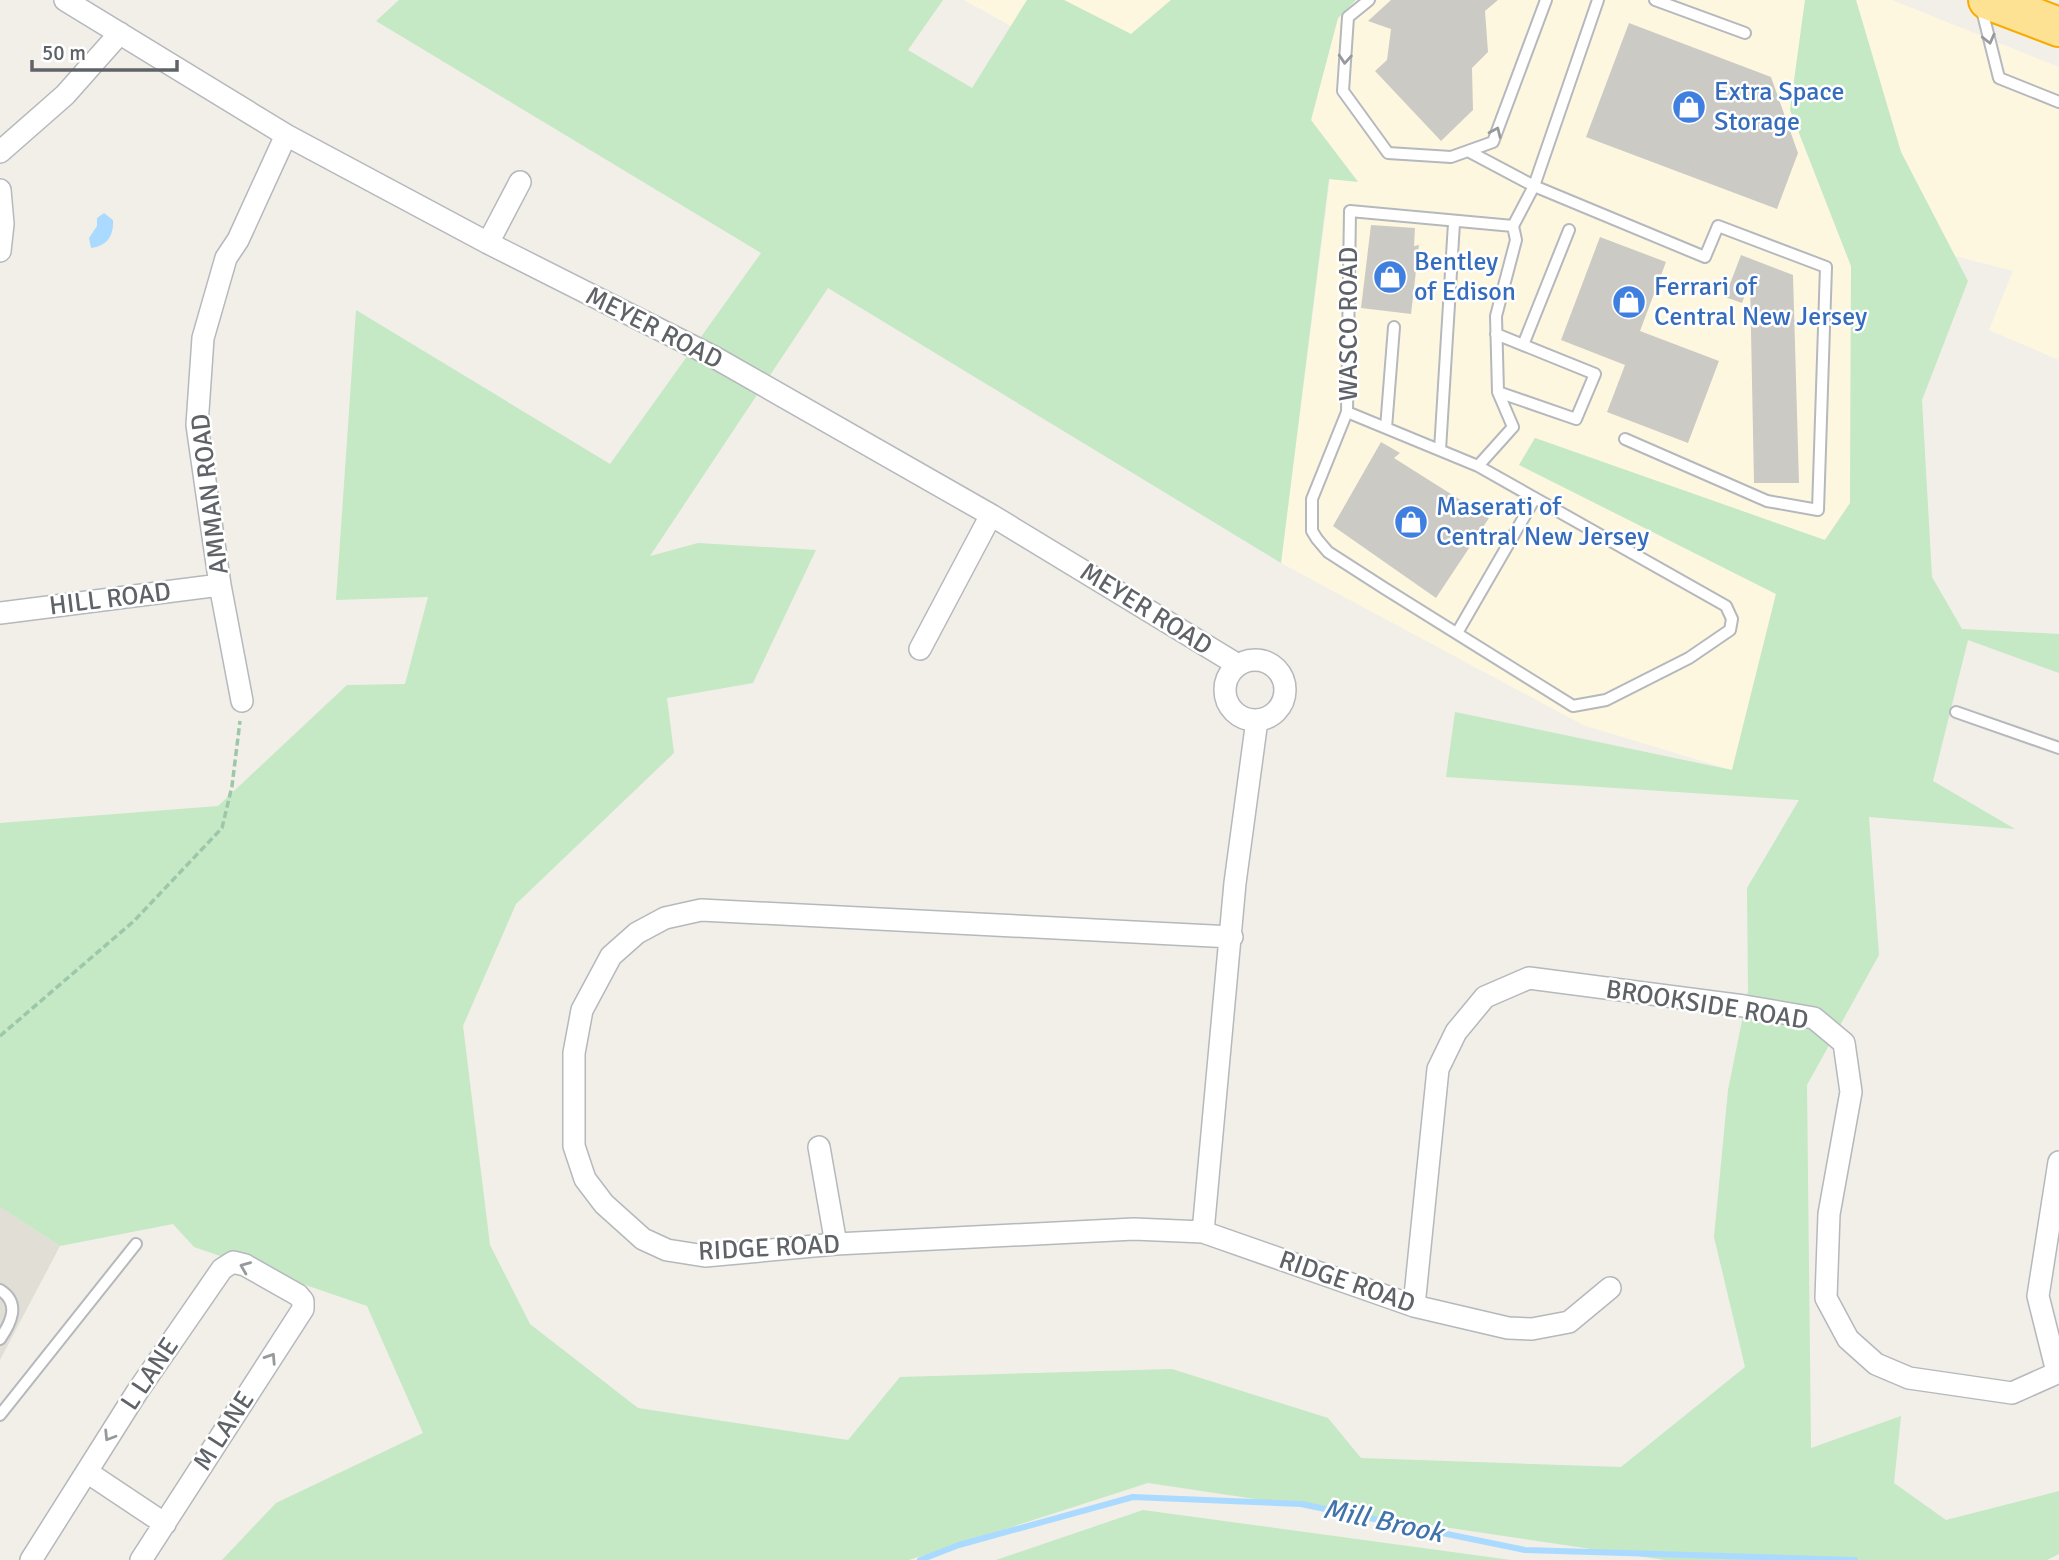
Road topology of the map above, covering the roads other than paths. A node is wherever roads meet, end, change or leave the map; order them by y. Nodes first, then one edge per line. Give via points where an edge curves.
1 (65, 0) edge
2 (1369, 0) edge
3 (1546, 0) edge
4 (1598, 0) edge
5 (1656, 0) edge
6 (1979, 0) edge
7 (1988, 0) edge
8 (2059, 27) edge
9 (120, 33) junction
10 (1745, 33) dead end
11 (2059, 102) edge
12 (286, 135) junction
13 (1468, 151) junction
14 (0, 152) edge
15 (520, 182) dead end
16 (1534, 186) junction
17 (0, 190) edge
18 (1454, 223) junction
19 (1514, 226) junction
20 (1569, 230) dead end
21 (488, 243) junction
22 (0, 251) edge
23 (1394, 327) dead end
24 (1496, 334) junction
25 (1523, 345) junction
26 (1499, 392) junction
27 (1347, 412) junction
28 (1386, 428) junction
29 (1625, 439) dead end
30 (1440, 450) junction
31 (1478, 466) junction
32 (1535, 498) junction
33 (990, 515) junction
34 (220, 585) junction
35 (0, 613) edge
36 (1457, 633) junction
37 (920, 649) dead end
38 (1238, 666) junction
39 (242, 701) road end
40 (1956, 712) dead end
41 (1257, 720) junction
42 (2059, 748) edge
43 (1232, 937) junction
44 (819, 1147) dead end
45 (2059, 1162) edge
46 (1203, 1232) junction
47 (136, 1244) dead end
48 (836, 1244) junction
49 (1609, 1288) dead end
50 (0, 1290) edge
51 (303, 1301) joint
52 (1414, 1306) junction
53 (0, 1339) edge
54 (2058, 1372) edge
55 (0, 1415) edge
56 (87, 1472) junction
57 (164, 1524) junction
58 (31, 1560) edge
59 (141, 1560) edge

1 - 9 street, MEYER ROAD
2 -> 13 lane via 1348,17 1343,91 1388,153 1451,157
13 -> 3 lane via 1493,142
4 - 16 lane
5 - 10 lane
6 -> 11 lane via 1999,78
7 - 8 highway
9 - 12 street, MEYER ROAD
9 - 14 street via 65,95
12 - 21 street, MEYER ROAD
12 - 34 street, AMMAN ROAD via 226,258 203,338 197,425
13 - 16 lane
15 - 21 street
16 - 19 lane
16 - 29 lane via 1704,257 1718,226 1826,267 1818,510 1767,501
17 - 22 street
18 - 19 lane, WASCO ROAD
18 - 27 lane, WASCO ROAD via 1350,211
18 - 30 lane
19 - 24 lane via 1516,240 1496,316
20 - 25 lane
21 - 33 street, MEYER ROAD via 714,357
23 - 28 lane
24 - 25 lane
24 - 26 lane
25 - 26 lane via 1595,374 1576,419
26 - 31 lane via 1513,427
27 - 28 lane, WASCO ROAD
27 - 36 lane via 1312,499 1312,531 1328,552
28 - 30 lane, WASCO ROAD
30 - 31 lane, WASCO ROAD
31 - 32 lane, WASCO ROAD
32 - 36 lane
32 - 36 lane, WASCO ROAD via 1726,606 1732,620 1730,631 1689,658 1606,700 1573,706
33 - 37 street
33 - 38 street, MEYER ROAD
34 - 35 street, HILL ROAD
34 - 39 street, AMMAN ROAD
38 - 41 street, MEYER ROAD via 1226,681 1227,700 1238,715
38 - 41 street, MEYER ROAD via 1247,661 1266,662 1281,676 1285,695 1281,705
40 - 42 lane
41 - 43 street
43 - 46 street
43 - 48 street, RIDGE ROAD via 701,910 665,918 638,933 611,956 582,1010 574,1053 574,1146 585,1179 604,1204 643,1239 667,1250 705,1256
44 - 48 street
45 - 54 street via 2038,1296
46 - 48 street, RIDGE ROAD via 1135,1230
46 - 52 street, RIDGE ROAD
47 - 55 lane
49 - 52 street, RIDGE ROAD via 1569,1322 1532,1329 1508,1328
50 - 53 lane via 13,1305 13,1321
51 -> 56 street, L LANE via 245,1265 233,1262 222,1269
57 -> 51 street, M LANE via 303,1309
52 - 54 street, BROOKSIDE ROAD via 1438,1069 1456,1032 1485,997 1530,978 1814,1018 1844,1043 1851,1092 1829,1214 1826,1298 1848,1339 1876,1364 1909,1378 2012,1393
56 - 57 street
56 - 58 street, L LANE
57 - 59 street, M LANE

